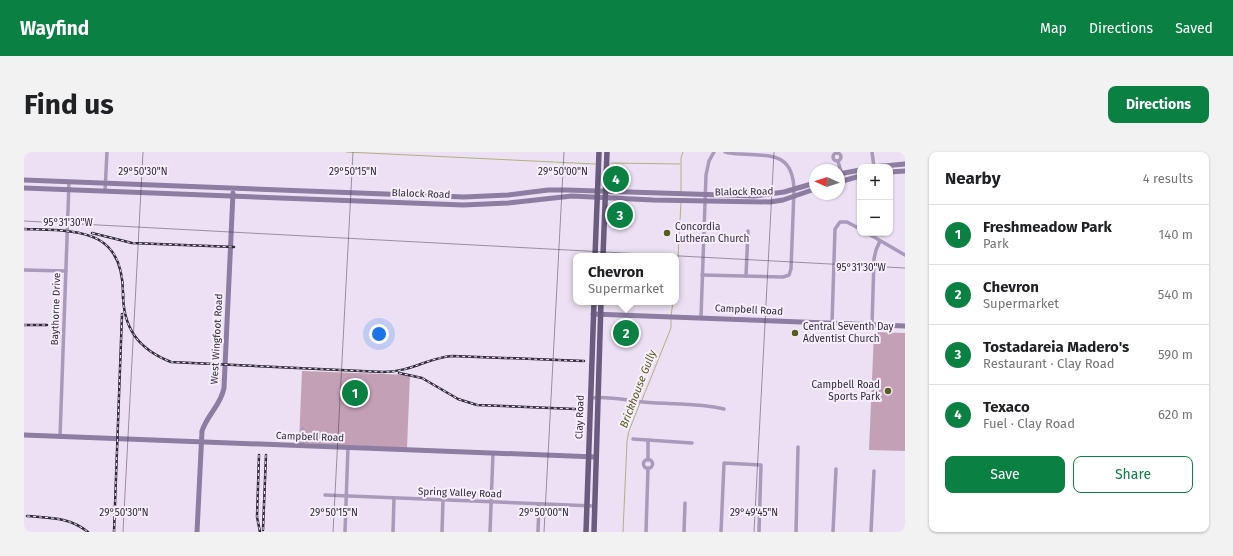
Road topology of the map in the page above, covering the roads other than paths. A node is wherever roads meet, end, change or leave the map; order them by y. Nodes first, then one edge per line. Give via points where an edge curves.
1 (107, 152) edge
2 (599, 152) edge
3 (607, 152) edge
4 (714, 152) edge
5 (725, 152) edge
6 (872, 152) edge
7 (838, 161) dead end
8 (838, 164) edge
9 (873, 164) edge
10 (905, 164) edge
11 (893, 165) edge
12 (857, 171) edge
13 (893, 172) edge
14 (905, 172) edge
15 (845, 173) edge
16 (857, 177) edge
17 (24, 180) edge
18 (845, 180) edge
19 (69, 182) junction
20 (106, 184) junction
21 (809, 184) edge
22 (167, 186) junction
23 (24, 188) edge
24 (233, 188) junction
25 (69, 190) junction
26 (278, 190) junction
27 (548, 190) junction
28 (566, 190) junction
29 (598, 190) junction
30 (794, 190) junction
31 (105, 191) junction
32 (325, 191) junction
33 (605, 191) junction
34 (653, 192) junction
35 (809, 192) edge
36 (166, 194) junction
37 (372, 194) junction
38 (705, 194) junction
39 (233, 196) junction
40 (420, 196) junction
41 (508, 196) junction
42 (754, 196) junction
43 (464, 197) junction
44 (555, 197) junction
45 (598, 197) junction
46 (605, 197) junction
47 (794, 197) junction
48 (278, 198) junction
49 (325, 199) junction
50 (532, 200) junction
51 (653, 200) junction
52 (372, 201) junction
53 (705, 202) junction
54 (420, 203) junction
55 (508, 203) junction
56 (754, 203) junction
57 (463, 205) junction
58 (857, 227) edge
59 (748, 231) dead end
60 (596, 234) junction
61 (604, 234) junction
62 (871, 236) edge
63 (880, 241) junction
64 (595, 253) edge
65 (603, 253) edge
66 (905, 255) edge
67 (24, 270) edge
68 (66, 271) junction
69 (702, 274) junction
70 (746, 276) junction
71 (594, 305) edge
72 (601, 305) edge
73 (593, 314) junction
74 (600, 314) junction
75 (701, 317) junction
76 (832, 323) junction
77 (872, 325) junction
78 (905, 326) edge
79 (590, 398) junction
80 (598, 398) junction
81 (724, 409) dead end
82 (589, 416) junction
83 (597, 419) junction
84 (303, 429) dead end
85 (24, 435) edge
86 (60, 437) junction
87 (633, 439) dead end
88 (648, 440) junction
89 (201, 442) junction
90 (692, 443) dead end
91 (302, 446) junction
92 (348, 447) junction
93 (798, 447) dead end
94 (493, 453) junction
95 (588, 457) junction
96 (596, 457) junction
97 (648, 460) junction
98 (648, 468) junction
99 (836, 469) dead end
100 (874, 471) dead end
101 (325, 496) dead end
102 (346, 496) junction
103 (394, 498) junction
104 (443, 500) junction
105 (492, 502) junction
106 (685, 503) dead end
107 (539, 504) junction
108 (586, 506) junction
109 (594, 506) junction
110 (198, 532) edge
111 (345, 532) edge
112 (393, 532) edge
113 (442, 532) edge
114 (490, 532) edge
115 (538, 532) edge
116 (586, 532) edge
117 (594, 532) edge
118 (646, 532) edge
119 (684, 532) edge
120 (721, 532) edge
121 (759, 532) edge
122 (796, 532) edge
123 (833, 532) edge
124 (872, 532) edge

1 - 20 street
2 - 29 main road
3 - 33 main road
4 - 38 street via 707,170
5 - 30 street via 780,159 792,172
6 - 9 street
7 - 8 street
10 - 11 main road
12 - 15 main road
13 - 14 main road
16 - 18 main road
17 - 19 main road, Blalock Road
19 - 20 main road, Blalock Road
19 - 25 street, Baythorne Drive
20 - 22 main road, Blalock Road
20 - 31 street
21 - 30 main road, Blalock Road
22 - 24 main road, Blalock Road
22 - 36 main road
23 - 25 main road, Blalock Road
24 - 26 main road, Blalock Road
24 - 39 main road, West Wingfoot Road
25 - 31 main road, Blalock Road
25 - 68 street, Baythorne Drive
26 - 32 main road, Blalock Road
26 - 48 main road
27 - 28 main road, Blalock Road
27 - 41 main road, Blalock Road
27 - 50 main road via 547,195
28 - 29 main road, Blalock Road
28 - 44 main road via 558,192
29 - 33 main road, Blalock Road
29 - 45 main road
30 - 42 main road, Blalock Road
30 - 47 street
31 - 36 main road, Blalock Road
32 - 37 main road, Blalock Road
32 - 49 main road
33 - 34 main road, Blalock Road
33 - 46 main road
34 - 38 main road, Blalock Road
34 - 51 main road
35 - 47 main road, Blalock Road
36 - 39 main road, Blalock Road
37 - 40 main road, Blalock Road
37 - 52 main road
38 - 42 main road, Blalock Road
38 - 53 street
39 - 48 main road, Blalock Road
39 - 89 main road, West Wingfoot Road via 224,388 219,403 205,423
40 - 43 main road, Blalock Road
40 - 54 main road
41 - 43 main road, Blalock Road
41 - 55 main road
42 - 56 main road
43 - 57 main road
44 - 45 main road, Blalock Road
44 - 50 main road, Blalock Road
45 - 46 main road, Blalock Road
45 - 60 main road
46 - 51 main road, Blalock Road
46 - 61 main road
47 - 56 main road, Blalock Road
47 - 70 street via 789,275
48 - 49 main road, Blalock Road
49 - 52 main road, Blalock Road
50 - 55 main road, Blalock Road
51 - 53 main road, Blalock Road
52 - 54 main road, Blalock Road
53 - 56 main road, Blalock Road
53 - 69 street
54 - 57 main road, Blalock Road
55 - 57 main road, Blalock Road
58 - 76 street via 847,222 840,222 835,229
59 - 70 street
60 - 61 main road
60 - 64 main road
61 - 65 main road
62 - 63 street
63 - 66 street
63 - 77 street via 874,259
67 - 68 street
68 - 86 street, Baythorne Drive
69 - 70 street
69 - 75 street
71 - 73 main road, Clay Road
72 - 74 main road, Clay Road
73 - 74 main road, Campbell Road
73 - 79 main road, Clay Road
74 - 75 main road, Campbell Road
74 - 80 main road, Clay Road
75 - 76 main road, Campbell Road
76 - 77 main road, Campbell Road
77 - 78 main road, Campbell Road
79 - 80 street
79 - 82 main road, Clay Road
80 - 81 street via 703,404
80 - 83 main road, Clay Road
82 - 83 main road
82 - 95 main road, Clay Road
83 - 96 main road, Clay Road
84 - 91 street
85 - 86 main road, Campbell Road
86 - 89 main road, Campbell Road
87 - 88 street
88 - 90 street
88 - 97 street
89 - 91 main road, Campbell Road
89 - 110 main road, West Wingfoot Road
91 - 92 main road, Campbell Road
92 - 94 main road, Campbell Road
92 - 102 street
93 - 122 street
94 - 95 main road, Campbell Road
94 - 105 street
95 - 96 main road, Campbell Road
95 - 108 main road, Clay Road
96 - 109 main road, Clay Road
97 - 98 street via 644,464
97 - 98 street via 653,464
98 - 118 street
99 - 123 street
100 - 124 street
101 - 102 street, Spring Valley Road
102 - 103 street, Spring Valley Road
102 - 111 street
103 - 104 street, Spring Valley Road
103 - 112 street
104 - 105 street, Spring Valley Road
104 - 113 street
105 - 107 street, Spring Valley Road
105 - 114 street
106 - 119 street
107 - 108 street, Spring Valley Road
107 - 115 street
108 - 109 street, Spring Valley Road
108 - 116 main road, Clay Road
109 - 117 main road, Clay Road
120 - 121 street via 724,463 761,465

